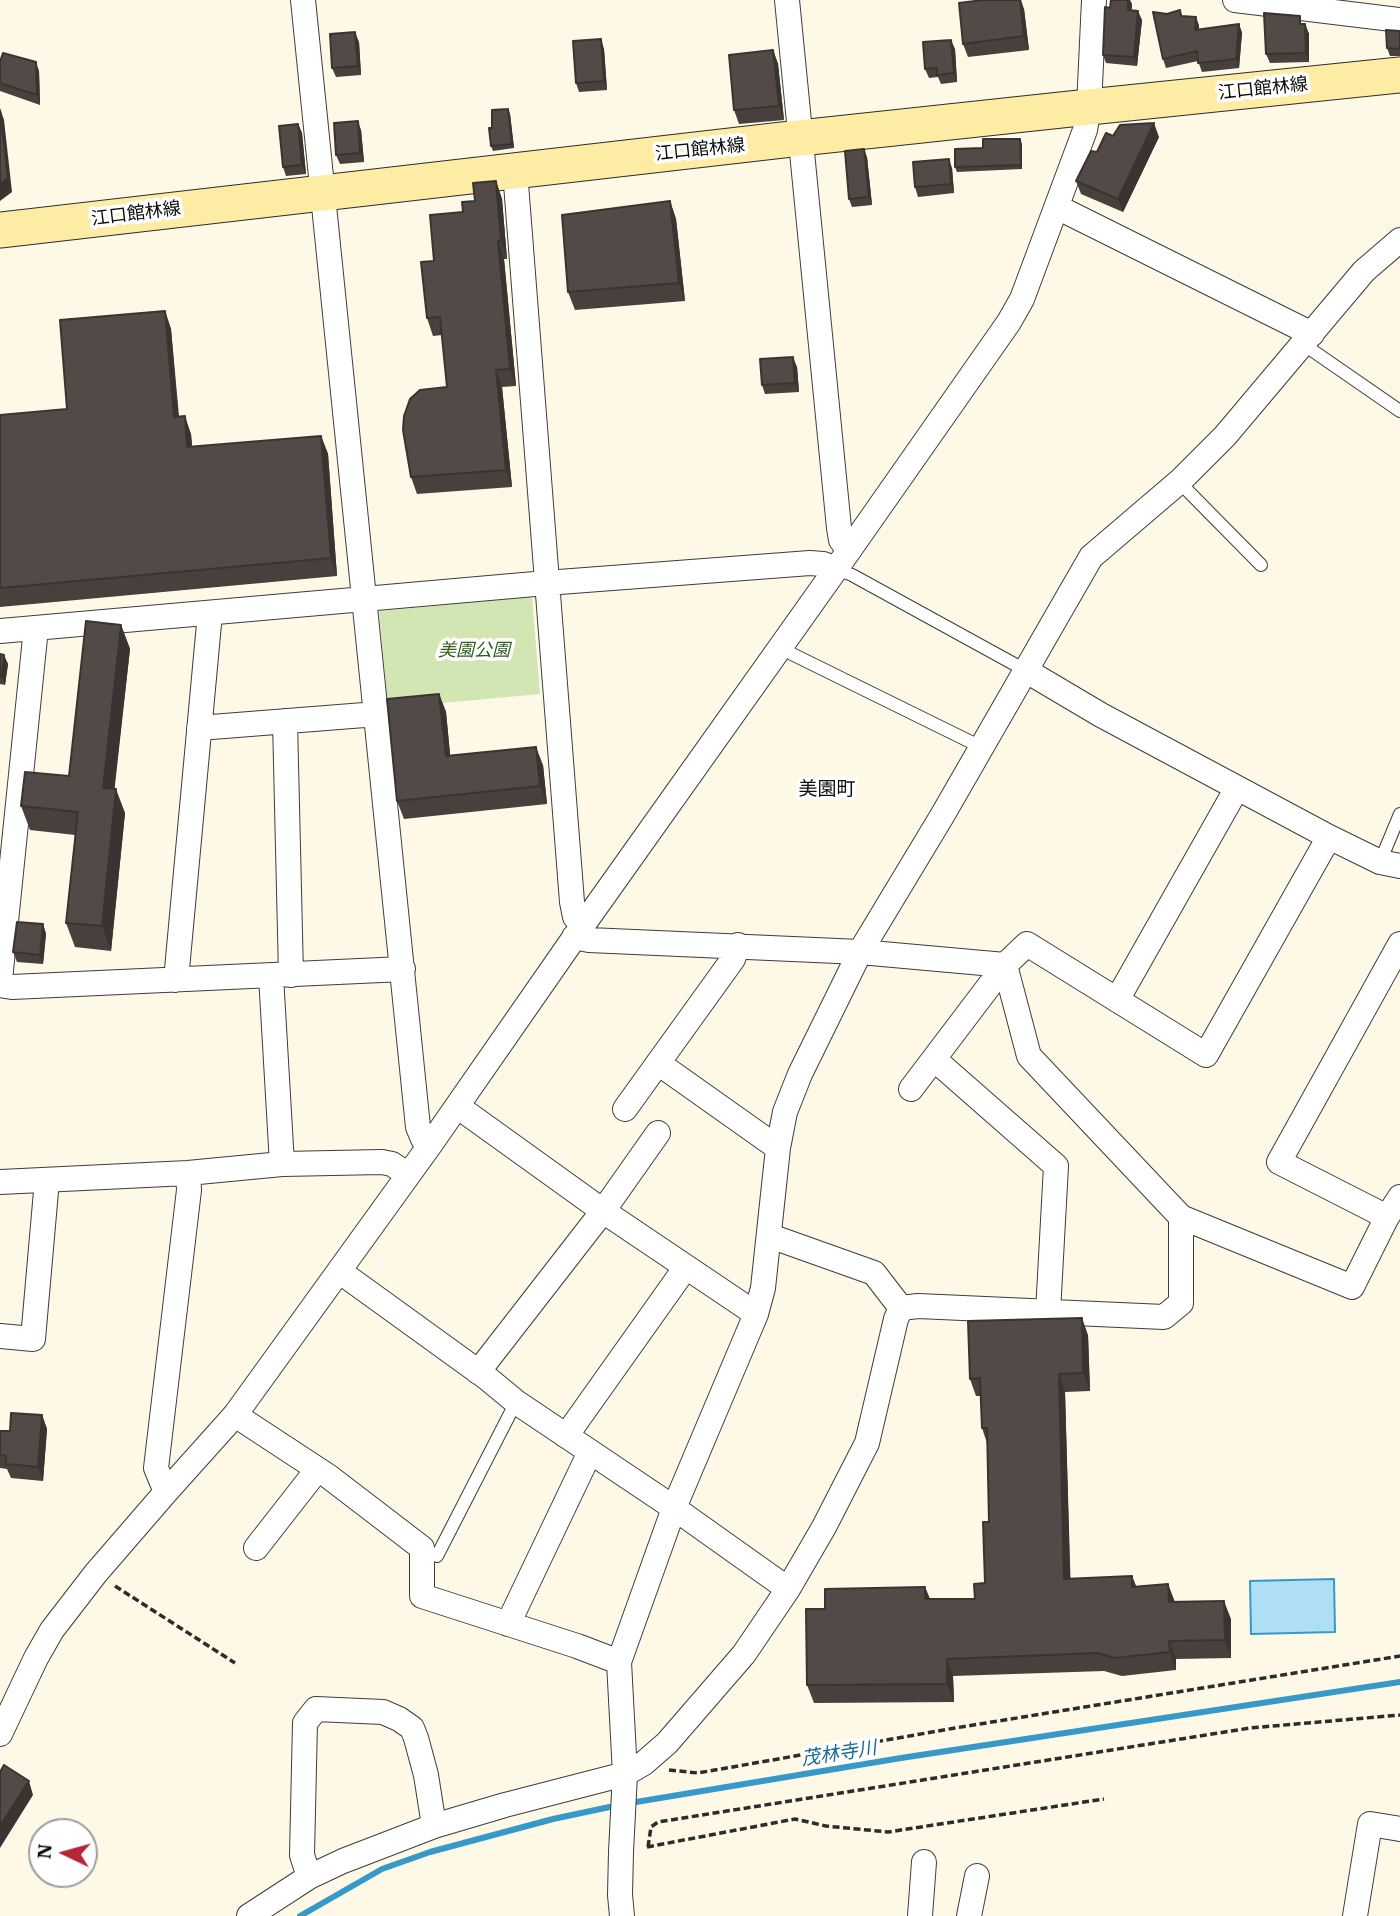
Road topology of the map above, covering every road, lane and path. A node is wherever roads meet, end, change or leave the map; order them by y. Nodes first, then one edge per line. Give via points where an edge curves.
1 (303, 0) edge
2 (787, 0) edge
3 (1094, 0) edge
4 (1235, 0) edge
5 (1295, 4) edge
6 (1400, 20) edge
7 (1400, 75) edge
8 (1089, 107) junction
9 (800, 138) junction
10 (515, 170) junction
11 (324, 193) junction
12 (1057, 206) junction
13 (0, 230) edge
14 (1400, 240) edge
15 (1307, 339) junction
16 (1400, 411) edge
17 (1180, 481) junction
18 (843, 560) junction
19 (1261, 565) dead end
20 (546, 583) junction
21 (365, 599) junction
22 (209, 613) junction
23 (36, 628) junction
24 (0, 631) edge
25 (781, 645) junction
26 (1026, 670) junction
27 (377, 714) junction
28 (285, 721) junction
29 (199, 728) junction
30 (981, 747) junction
31 (1237, 788) junction
32 (1400, 814) edge
33 (1329, 837) junction
34 (1390, 864) edge
35 (578, 931) junction
36 (1400, 944) edge
37 (738, 945) junction
38 (860, 952) junction
39 (1004, 965) junction
40 (403, 969) junction
41 (281, 975) junction
42 (176, 980) junction
43 (0, 982) edge
44 (1117, 1000) junction
45 (934, 1059) junction
46 (658, 1063) junction
47 (911, 1089) dead end
48 (457, 1106) junction
49 (625, 1109) dead end
50 (658, 1133) dead end
51 (430, 1144) junction
52 (778, 1148) junction
53 (282, 1164) junction
54 (188, 1173) junction
55 (407, 1174) junction
56 (47, 1180) junction
57 (0, 1182) edge
58 (1400, 1196) edge
59 (603, 1211) junction
60 (1181, 1217) junction
61 (1387, 1217) junction
62 (770, 1236) junction
63 (686, 1267) junction
64 (339, 1271) junction
65 (901, 1308) junction
66 (1048, 1312) junction
67 (756, 1314) junction
68 (0, 1336) edge
69 (478, 1372) junction
70 (516, 1402) junction
71 (235, 1415) junction
72 (566, 1436) junction
73 (590, 1452) junction
74 (317, 1470) junction
75 (166, 1492) junction
76 (674, 1508) junction
77 (256, 1548) dead end
78 (422, 1548) junction
79 (96, 1573) junction
80 (788, 1589) junction
81 (508, 1624) junction
82 (1400, 1656) edge
83 (619, 1662) junction
84 (235, 1663) dead end
85 (1400, 1715) edge
86 (0, 1734) edge
87 (631, 1775) junction
88 (1104, 1799) dead end
89 (434, 1826) junction
90 (1400, 1829) edge
91 (649, 1847) junction
92 (621, 1852) junction
93 (924, 1862) dead end
94 (977, 1875) dead end
95 (309, 1877) junction
96 (249, 1916) edge
97 (622, 1916) edge
98 (920, 1916) edge
99 (969, 1916) edge
100 (1355, 1916) edge

1 - 11 street
2 - 9 street
3 - 8 street
4 - 5 street
5 - 6 street
7 - 8 main road, 江口館林線
8 - 9 main road, 江口館林線
8 - 12 street
9 - 10 main road, 江口館林線
9 - 18 street
10 - 11 main road, 江口館林線
10 - 20 street
11 - 13 main road, 江口館林線
11 - 21 street
12 - 15 street
12 - 18 street via 1009,322
14 - 15 street via 1364,271
15 - 16 lane
15 - 17 street via 1226,436
17 - 19 lane
17 - 26 street via 1091,557
18 - 20 street
18 - 25 street
18 - 26 lane via 852,575
20 - 21 street
20 - 35 street
21 - 22 street
21 - 27 street
22 - 23 street
22 - 29 street
23 - 24 street
23 - 43 street
25 - 30 lane
25 - 35 street
26 - 30 street
26 - 31 street
27 - 28 street
27 - 40 street
28 - 29 street
28 - 41 street
29 - 42 street
30 - 38 street
31 - 33 street
31 - 44 street
32 - 34 lane
33 - 34 street
33 - 44 street via 1206,1055
35 - 37 street via 589,940
35 - 48 street
36 - 61 street via 1279,1162
37 - 38 street
37 - 46 street via 733,959
38 - 39 street
38 - 52 street via 800,1074 785,1112
39 - 44 street via 1027,944
39 - 45 street
39 - 60 street via 1029,1056
40 - 41 street
40 - 51 street via 418,1127
41 - 42 street
41 - 53 street
42 - 43 street via 12,987
45 - 47 street
45 - 66 street via 1056,1166
46 - 49 street
46 - 52 street
48 - 51 street
48 - 59 street
50 - 59 street
51 - 55 street
52 - 62 street
53 - 54 street
53 - 55 street via 382,1162
54 - 56 street
54 - 75 street via 156,1468
55 - 64 street
56 - 57 street
56 - 68 street via 33,1339
58 - 61 street
59 - 63 street
59 - 69 street
60 - 61 street via 1352,1287
60 - 66 street via 1181,1303 1164,1317
62 - 65 street via 874,1273
62 - 67 street
63 - 67 street
63 - 72 street
64 - 69 street
64 - 71 street
65 - 66 street
65 - 80 street via 867,1443
67 - 76 street
69 - 70 street
70 - 72 street
70 - 78 lane via 437,1556
71 - 74 street
71 - 75 street
72 - 73 street
73 - 76 street
73 - 81 street
74 - 77 street
74 - 78 street
75 - 79 street
76 - 80 street
76 - 83 street
78 - 81 street via 422,1597
79 - 84 path
79 - 86 street via 51,1630
80 - 87 street via 744,1654 667,1743
81 - 83 street
82 - 87 path via 698,1773
83 - 87 street
85 - 91 path via 1250,1728 658,1822 651,1827
87 - 89 street
87 - 92 street
88 - 91 path via 888,1832 795,1819
89 - 95 street
89 - 95 street via 412,1728 383,1712 316,1709 305,1723 302,1855
90 - 100 street via 1370,1824
91 - 92 path
92 - 97 street
93 - 98 street
94 - 99 street
95 - 96 street

